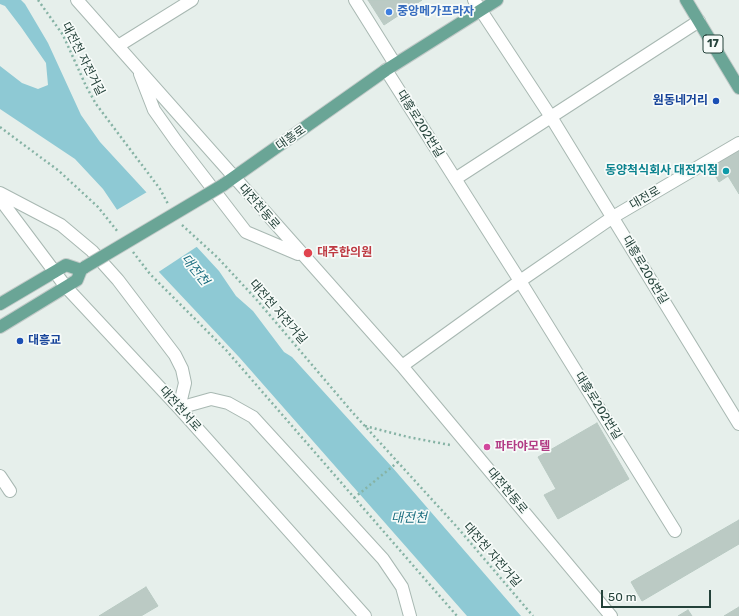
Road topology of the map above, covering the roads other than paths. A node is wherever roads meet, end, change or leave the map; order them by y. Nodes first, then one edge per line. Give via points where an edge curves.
1 (77, 0) edge
2 (192, 0) edge
3 (355, 0) edge
4 (497, 0) edge
5 (686, 0) edge
6 (478, 5) edge
7 (699, 21) junction
8 (118, 46) junction
9 (390, 67) junction
10 (140, 71) junction
11 (739, 88) edge
12 (551, 117) junction
13 (739, 143) edge
14 (234, 178) junction
15 (454, 179) junction
16 (0, 192) edge
17 (0, 199) edge
18 (613, 217) junction
19 (302, 256) junction
20 (83, 268) junction
21 (54, 272) junction
22 (520, 281) junction
23 (66, 287) junction
24 (0, 304) edge
25 (0, 327) edge
26 (402, 366) junction
27 (179, 408) junction
28 (739, 424) edge
29 (0, 476) edge
30 (10, 491) dead end
31 (675, 531) dead end
32 (597, 599) junction
33 (365, 616) edge
34 (410, 616) edge
35 (598, 616) edge
36 (611, 616) edge

1 - 8 street, 대전천동로
2 - 8 street
3 - 9 street, 대흥로202번길
4 - 6 main road, 대흥로
5 - 7 main road, 17
6 - 9 main road, 대흥로
6 - 12 street, 대흥로206번길
7 - 11 main road, 17
7 - 12 street
8 - 10 street, 대전천동로
9 - 14 main road, 대흥로
9 - 15 street, 대흥로202번길
10 - 14 street, 대전천동로
10 - 19 street via 154,110 246,232
12 - 15 street
12 - 18 street, 대흥로206번길
13 - 18 street, 대전로
14 - 19 street, 대전천동로
14 - 20 main road, 대흥로, bridge
15 - 22 street, 대흥로202번길
16 - 27 street via 61,225 92,251 118,280 175,355 182,369 185,383
17 - 21 street, 대전천서로
18 - 22 street
18 - 28 street, 대흥로206번길
19 - 26 street, 대전천동로
20 - 21 main road via 66,265
20 - 23 main road, 대흥로 via 77,280
21 - 23 street, 대전천서로
21 - 24 main road
22 - 26 street
22 - 31 street, 대흥로202번길
23 - 25 main road, 대흥로
23 - 27 street, 대전천서로
26 - 32 street, 대전천동로
27 - 33 street, 대전천서로
27 - 34 street via 211,399 228,403 253,417 383,559 402,587
29 - 30 street
32 - 35 street
32 - 36 street, 대전천동로

